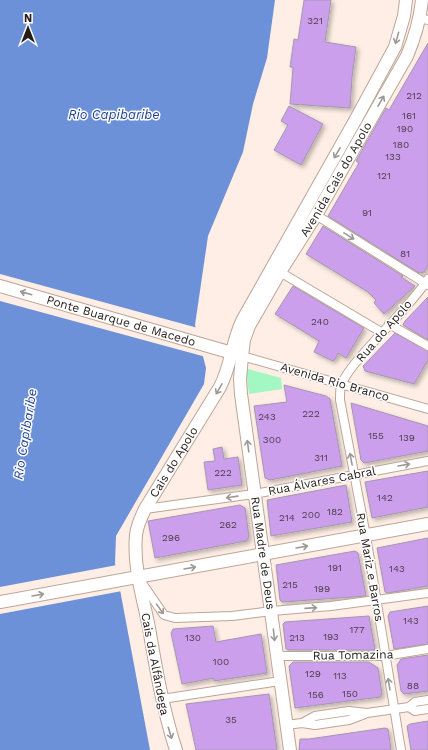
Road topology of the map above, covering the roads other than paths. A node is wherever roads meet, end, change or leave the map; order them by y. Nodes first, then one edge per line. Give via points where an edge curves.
1 (406, 0) edge
2 (422, 0) edge
3 (424, 19) edge
4 (316, 215) junction
5 (280, 272) junction
6 (427, 282) edge
7 (0, 286) edge
8 (389, 324) junction
9 (381, 332) junction
10 (428, 346) edge
11 (237, 354) junction
12 (342, 384) junction
13 (428, 409) edge
14 (428, 461) edge
15 (353, 474) junction
16 (254, 494) junction
17 (145, 509) junction
18 (428, 524) edge
19 (366, 536) junction
20 (263, 554) junction
21 (138, 577) junction
22 (428, 593) edge
23 (376, 601) junction
24 (0, 602) edge
25 (272, 611) junction
26 (428, 650) edge
27 (277, 656) junction
28 (385, 656) junction
29 (280, 681) junction
30 (162, 699) junction
31 (428, 700) edge
32 (409, 707) junction
33 (393, 709) junction
34 (428, 709) edge
35 (286, 725) junction
36 (176, 750) edge
37 (290, 750) edge
38 (401, 750) edge

1 -> 11 main road, Avenida Cais do Apolo via 395,47 242,321 236,336
2 - 3 main road, Avenida Cais do Apolo
4 -> 3 main road, Avenida Cais do Apolo via 408,56
4 - 5 main road, Avenida Cais do Apolo
4 -> 6 street
5 - 9 street
5 - 11 main road, Avenida Cais do Apolo via 249,326
6 - 8 street, Rua do Apolo
11 -> 7 main road, Ponte Buarque de Macedo
8 - 9 street, Rua do Apolo
8 - 10 street
9 - 12 street, Rua do Apolo
11 - 12 street, Avenida Rio Branco
16 -> 11 main road, Rua Madre de Deus
11 -> 17 main road, Cais do Apolo via 220,387
12 - 13 street, Avenida Rio Branco
15 -> 12 street, Rua Mariz e Barros via 340,400
15 -> 14 street, Rua Álvares Cabral
15 - 16 street, Rua Álvares Cabral
15 - 19 street, Rua Mariz e Barros
16 -> 17 street, Rua Álvares Cabral
16 - 20 main road, Rua Madre de Deus
17 - 21 main road, Cais do Apolo via 136,535
18 - 19 main road
20 -> 19 main road
19 - 23 street, Rua Mariz e Barros
21 -> 20 main road
20 - 25 main road, Rua Madre de Deus
24 -> 21 main road
21 -> 25 street via 164,614 169,617 232,616
21 - 30 main road, Cais da Alfândega
22 - 23 street
25 -> 23 street
23 - 28 street, Rua Mariz e Barros
25 -> 27 main road, Rua Madre de Deus
26 - 28 street, Rua Tomazina
27 - 28 street, Rua Tomazina
27 - 29 main road, Rua Madre de Deus
33 -> 28 street, Rua Mariz e Barros
29 - 30 street
29 - 35 main road, Rua Madre de Deus
30 -> 36 main road, Cais da Alfândega
31 - 32 street via 415,702
32 - 33 street
32 - 34 street via 415,711
33 - 35 street via 367,713 349,720 315,725
33 - 38 street, Rua Mariz e Barros
35 - 37 main road, Rua Madre de Deus

